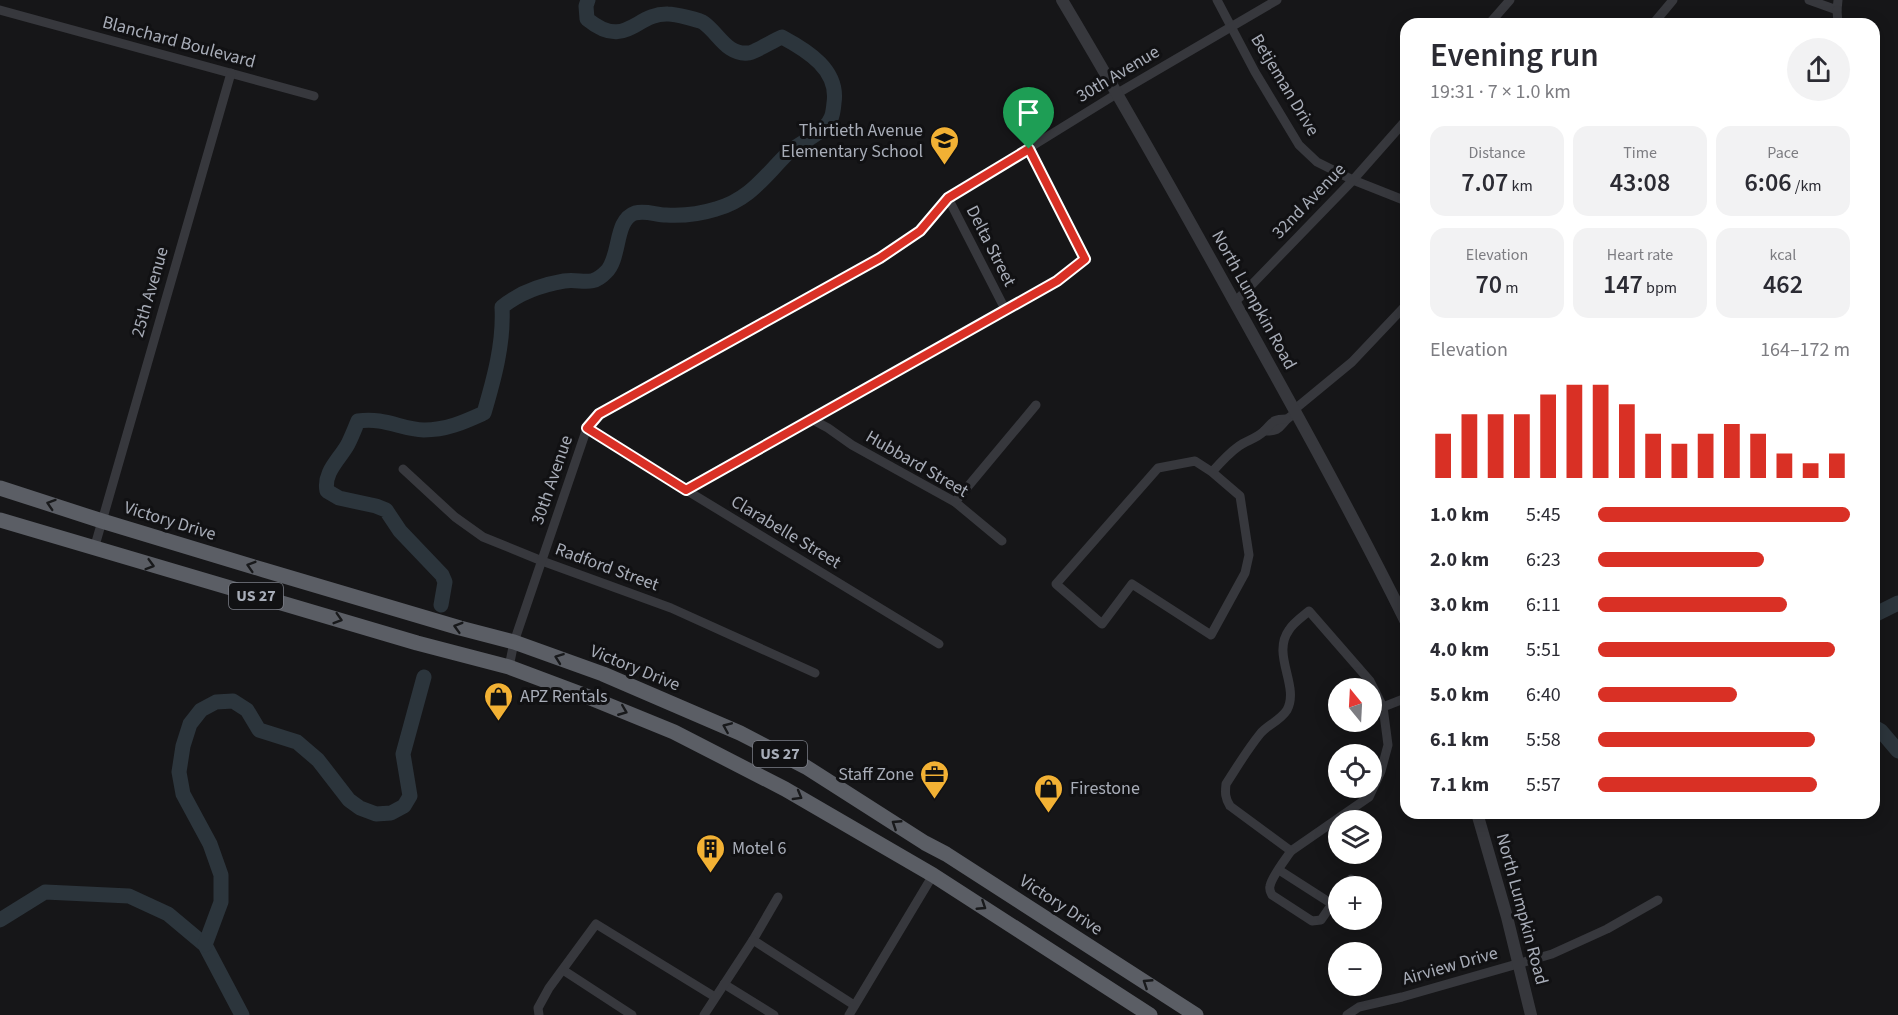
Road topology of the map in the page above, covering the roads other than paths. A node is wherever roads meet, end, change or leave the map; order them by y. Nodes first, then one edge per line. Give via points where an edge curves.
1 (1062, 0) edge
2 (1217, 0) edge
3 (1277, 0) edge
4 (1510, 0) edge
5 (1673, 0) edge
6 (1809, 0) edge
7 (1837, 5) edge
8 (0, 10) edge
9 (1495, 18) edge
10 (1658, 18) edge
11 (1231, 26) junction
12 (231, 73) junction
13 (1118, 93) junction
14 (314, 96) dead end
15 (1400, 127) edge
16 (1029, 149) junction
17 (1353, 180) junction
18 (948, 198) junction
19 (1400, 199) edge
20 (1235, 302) junction
21 (1005, 309) junction
22 (1400, 311) edge
23 (1036, 405) dead end
24 (1293, 414) junction
25 (813, 420) junction
26 (587, 428) junction
27 (404, 469) dead end
28 (1212, 472) junction
29 (0, 488) edge
30 (686, 490) junction
31 (955, 502) junction
32 (0, 520) edge
33 (102, 521) junction
34 (1002, 541) dead end
35 (94, 549) junction
36 (542, 561) junction
37 (1400, 610) edge
38 (514, 642) junction
39 (939, 644) dead end
40 (509, 667) junction
41 (815, 673) dead end
42 (1400, 700) edge
43 (1383, 707) junction
44 (1480, 819) edge
45 (1291, 851) junction
46 (946, 854) junction
47 (1279, 870) junction
48 (933, 875) junction
49 (1328, 895) edge
50 (778, 897) dead end
51 (1658, 900) dead end
52 (1328, 910) edge
53 (753, 940) junction
54 (1517, 964) junction
55 (563, 970) junction
56 (724, 984) junction
57 (715, 997) junction
58 (855, 1005) junction
59 (539, 1015) edge
60 (632, 1015) edge
61 (704, 1015) edge
62 (774, 1015) edge
63 (849, 1015) edge
64 (1150, 1015) edge
65 (1196, 1015) edge
66 (1347, 1015) edge
67 (1531, 1015) edge

1 - 13 street, North Lumpkin Road
2 - 11 street, Betjeman Drive
3 - 11 street, 30th Avenue
4 - 9 street
5 - 10 street
6 - 7 street
8 - 12 street, Blanchard Boulevard
11 - 13 street, 30th Avenue
11 - 17 street, Betjeman Drive via 1299,145 1317,162
12 - 14 street, Blanchard Boulevard
12 - 33 street, 25th Avenue
13 - 16 street, 30th Avenue
13 - 20 street, North Lumpkin Road
15 - 17 street, 32nd Avenue
16 - 18 street, 30th Avenue
16 - 21 street via 1085,259 1057,281
17 - 19 street, Betjeman Drive
17 - 20 street, 32nd Avenue
18 - 21 street, Delta Street
18 - 26 street, 30th Avenue via 920,231 880,258 599,414
20 - 24 street, North Lumpkin Road
21 - 25 street
22 - 24 street via 1352,362
23 - 31 street
24 - 28 street via 1268,424
24 - 37 street, North Lumpkin Road
25 - 30 street
25 - 31 street, Hubbard Street
26 - 30 street, Clarabelle Street
26 - 36 street, 30th Avenue
27 - 36 street, Radford Street via 455,518 483,537
28 - 28 street via 1195,461 1158,468 1056,584 1102,624 1132,584 1211,634 1245,573 1249,555 1240,496
33 -> 29 highway, Victory Drive / US 27
30 - 39 street, Clarabelle Street
31 - 34 street, Hubbard Street
32 - 35 highway, US 27
33 - 35 street, 25th Avenue
38 -> 33 highway, Victory Drive / US 27
35 -> 40 highway, US 27
36 - 38 street, 30th Avenue
36 - 41 street, Radford Street via 671,608
38 - 40 street, 30th Avenue
46 -> 38 highway, Victory Drive / US 27 via 806,768 740,733 603,674
40 -> 48 highway, US 27 via 674,732 785,789
42 - 43 street
43 - 45 street via 1388,745 1369,797
43 - 45 street via 1370,681 1309,611 1289,628 1282,648 1291,698 1287,709 1261,732 1225,790 1230,806
44 - 54 street, North Lumpkin Road
45 - 47 street
46 - 48 highway
65 -> 46 highway, Victory Drive / US 27
47 - 49 street
47 - 52 street via 1270,885 1272,895 1312,921 1321,920
48 - 58 street
48 -> 64 highway, US 27
50 - 53 street
51 - 54 street, Airview Drive via 1571,946
53 - 56 street
53 - 58 street
54 - 66 street, Airview Drive via 1359,1007
54 - 67 street, North Lumpkin Road
55 - 57 street via 596,924
55 - 59 street via 538,1008
55 - 60 street
56 - 57 street
56 - 62 street
57 - 61 street
58 - 63 street

